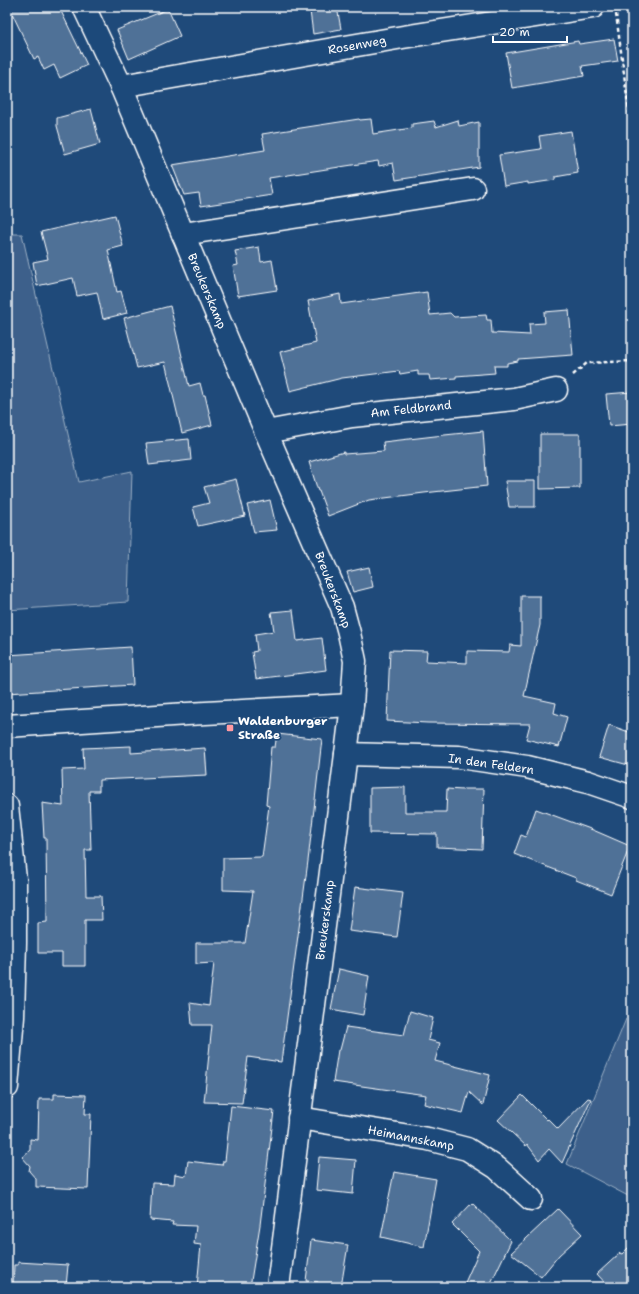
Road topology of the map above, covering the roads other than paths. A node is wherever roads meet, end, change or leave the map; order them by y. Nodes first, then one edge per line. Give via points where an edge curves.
1 (84, 7) edge
2 (593, 7) edge
3 (121, 86) junction
4 (473, 189) dead end
5 (183, 234) junction
6 (556, 390) road end
7 (266, 432) junction
8 (352, 705) junction
9 (7, 726) edge
10 (346, 754) junction
11 (632, 797) edge
12 (7, 806) edge
13 (7, 1087) edge
14 (299, 1118) junction
15 (531, 1199) dead end
16 (278, 1287) edge

1 - 3 street, Breukerskamp
2 - 3 street, Rosenweg via 395,38
3 - 5 street, Breukerskamp
4 - 5 street
5 - 7 street, Breukerskamp
6 - 7 street, Am Feldbrand via 514,399 352,416
7 - 8 street, Breukerskamp via 342,607 355,661
8 - 9 street
8 - 10 street, Breukerskamp
10 - 11 street, In den Feldern via 459,757 527,767 588,782
10 - 14 street, Breukerskamp
12 - 13 street via 15,879 13,1017
14 - 15 street, Heimannskamp via 428,1139 467,1149 497,1168
14 - 16 street, Breukerskamp

